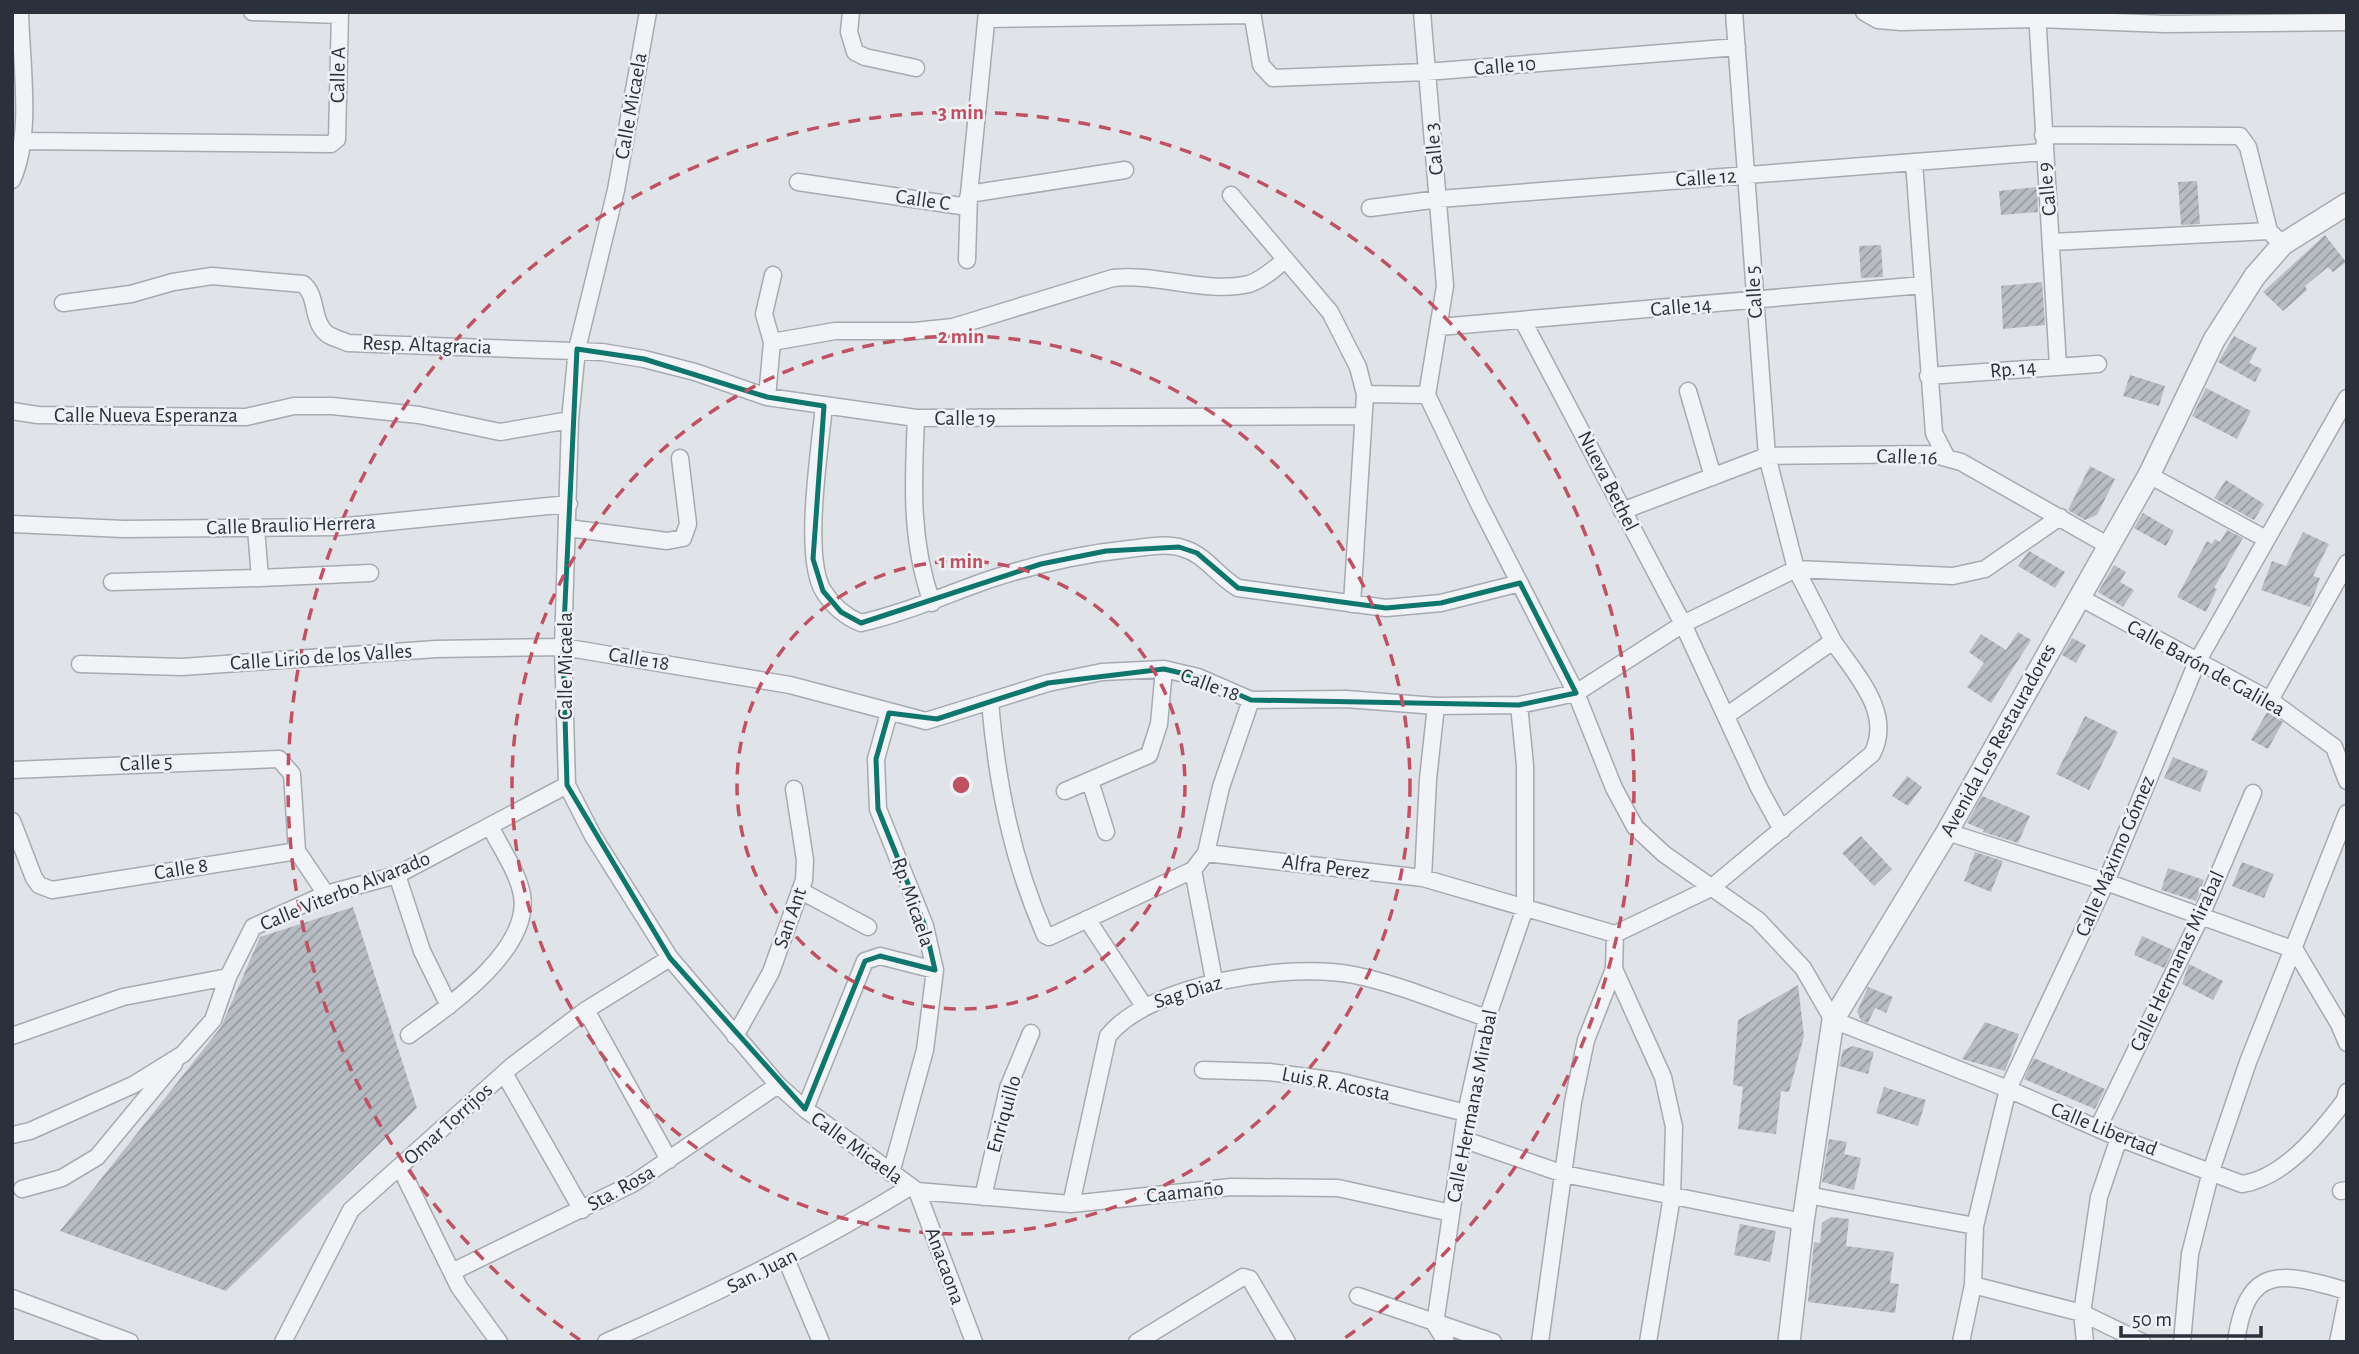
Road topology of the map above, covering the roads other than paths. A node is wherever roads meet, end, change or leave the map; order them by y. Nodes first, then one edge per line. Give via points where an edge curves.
1 (20, 12) edge
2 (252, 12) edge
3 (648, 12) edge
4 (851, 12) edge
5 (1422, 12) edge
6 (1734, 12) edge
7 (1864, 12) edge
8 (340, 13) edge
9 (1252, 13) edge
10 (987, 16) edge
11 (2037, 16) edge
12 (2164, 18) edge
13 (2347, 22) edge
14 (1737, 47) junction
15 (916, 68) dead end
16 (1426, 72) junction
17 (2043, 135) junction
18 (23, 141) junction
19 (2043, 152) junction
20 (1914, 162) junction
21 (1125, 170) dead end
22 (1746, 175) junction
23 (12, 180) edge
24 (798, 182) dead end
25 (970, 194) junction
26 (1231, 195) dead end
27 (1439, 199) junction
28 (2347, 204) edge
29 (1370, 208) dead end
30 (2276, 238) junction
31 (2052, 242) junction
32 (967, 260) dead end
33 (1285, 260) junction
34 (773, 275) dead end
35 (1923, 285) junction
36 (1755, 300) junction
37 (63, 303) dead end
38 (1523, 321) junction
39 (1439, 327) junction
40 (772, 342) junction
41 (577, 349) junction
42 (2098, 364) dead end
43 (2058, 366) junction
44 (1928, 376) junction
45 (1688, 391) dead end
46 (1365, 394) junction
47 (1427, 395) junction
48 (767, 397) junction
49 (2347, 398) edge
50 (824, 406) junction
51 (12, 411) edge
52 (1362, 416) junction
53 (916, 418) junction
54 (570, 420) junction
55 (1767, 456) junction
56 (680, 458) dead end
57 (1947, 458) junction
58 (2149, 475) junction
59 (1713, 477) junction
60 (569, 504) junction
61 (1622, 511) junction
62 (2060, 517) junction
63 (12, 524) edge
64 (256, 528) junction
65 (568, 528) junction
66 (2264, 538) junction
67 (2109, 546) junction
68 (2347, 563) edge
69 (1796, 569) junction
70 (370, 573) dead end
71 (260, 578) junction
72 (112, 582) dead end
73 (1520, 583) junction
74 (2079, 597) junction
75 (932, 603) junction
76 (1352, 604) junction
77 (1683, 624) junction
78 (1833, 641) junction
79 (563, 647) junction
80 (2197, 662) junction
81 (80, 664) dead end
82 (1164, 669) junction
83 (1576, 693) junction
84 (1251, 700) junction
85 (2270, 700) junction
86 (990, 702) junction
87 (1519, 705) junction
88 (1436, 706) junction
89 (889, 713) junction
90 (1726, 716) junction
91 (12, 769) edge
92 (1090, 781) junction
93 (2347, 781) edge
94 (567, 785) junction
95 (794, 789) dead end
96 (1065, 791) dead end
97 (2253, 793) dead end
98 (2347, 813) edge
99 (12, 821) edge
100 (490, 826) junction
101 (1783, 830) junction
102 (1106, 832) dead end
103 (1947, 832) junction
104 (297, 851) junction
105 (1206, 853) junction
106 (1193, 870) junction
107 (397, 875) junction
108 (1423, 878) junction
109 (2106, 882) junction
110 (1710, 888) junction
111 (800, 891) junction
112 (327, 894) junction
113 (1525, 908) junction
114 (2200, 918) junction
115 (1087, 919) junction
116 (868, 927) dead end
117 (1615, 934) junction
118 (2295, 950) junction
119 (670, 958) junction
120 (1614, 968) junction
121 (936, 970) junction
122 (228, 977) junction
123 (1214, 980) junction
124 (449, 1006) junction
125 (1143, 1006) junction
126 (586, 1010) junction
127 (1487, 1018) junction
128 (1833, 1020) junction
129 (1031, 1033) dead end
130 (409, 1035) dead end
131 (12, 1036) edge
132 (735, 1037) junction
133 (2347, 1043) edge
134 (183, 1054) junction
135 (1203, 1070) dead end
136 (504, 1073) junction
137 (778, 1084) junction
138 (2008, 1089) junction
139 (2347, 1093) edge
140 (805, 1110) junction
141 (1466, 1113) junction
142 (2098, 1128) junction
143 (12, 1135) edge
144 (2119, 1138) junction
145 (1462, 1139) junction
146 (669, 1160) junction
147 (400, 1167) junction
148 (2211, 1171) junction
149 (891, 1174) junction
150 (1564, 1174) junction
151 (22, 1189) dead end
152 (914, 1189) junction
153 (1807, 1195) junction
154 (1672, 1196) junction
155 (983, 1197) junction
156 (1071, 1204) junction
157 (582, 1210) junction
158 (1451, 1213) junction
159 (1803, 1222) junction
160 (1975, 1226) junction
161 (786, 1259) junction
162 (452, 1272) junction
163 (1973, 1285) junction
164 (2347, 1291) edge
165 (1358, 1296) dead end
166 (12, 1298) edge
167 (2347, 1298) edge
168 (2082, 1313) junction
169 (1436, 1324) junction
170 (130, 1342) edge
171 (283, 1342) edge
172 (499, 1342) edge
173 (606, 1342) edge
174 (821, 1342) edge
175 (974, 1342) edge
176 (1137, 1342) edge
177 (1287, 1342) edge
178 (1446, 1342) edge
179 (1493, 1342) edge
180 (1540, 1342) edge
181 (1648, 1342) edge
182 (1789, 1342) edge
183 (1961, 1342) edge
184 (2085, 1342) edge
185 (2142, 1342) edge
186 (2182, 1342) edge
187 (2236, 1342) edge
188 (2338, 1342) edge

1 - 18 street
2 - 8 street
3 - 41 street, Calle Micaela via 616,190
4 - 15 street via 849,32 855,52
5 - 16 street, Calle 3
6 - 14 street, Calle 5
7 - 11 street via 1878,20 1901,22
8 - 18 street, Calle A via 337,139 331,144
9 - 10 street
9 - 16 street, Calle 10 via 1261,65 1273,78
10 - 25 street
11 - 12 street
11 - 17 street, Calle 9
12 - 13 street
14 - 16 street, Calle 10
14 - 22 street, Calle 5
16 - 27 street, Calle 3
17 - 19 street, Calle 9
17 - 30 street via 2240,136 2249,147
18 - 23 street
19 - 20 street, Calle 12
19 - 31 street, Calle 9
20 - 22 street, Calle 12
20 - 35 street
21 - 25 street, Calle C
22 - 27 street, Calle 12
22 - 36 street, Calle 5
24 - 25 street, Calle C via 961,206
25 - 32 street
26 - 33 street
27 - 29 street, Calle 12
27 - 39 street, Calle 3 via 1446,286
28 - 30 street, Avenida Los Restauradores
30 - 31 street
30 - 58 street, Avenida Los Restauradores via 2214,340
31 - 43 street, Calle 9
33 - 40 street via 1250,284 1133,276 953,327 835,331
33 - 46 street via 1330,312
34 - 40 street via 764,314
35 - 36 street, Calle 14
35 - 44 street
36 - 38 street, Calle 14
36 - 55 street, Calle 5
37 - 41 street, Resp. Altagracia via 212,276 303,284 327,334 348,343
38 - 39 street, Calle 14
38 - 61 street, Nueva Bethel
39 - 47 street, Calle 3
40 - 48 street
41 - 48 street, Calle 19 via 644,359
41 - 54 street, Calle Micaela
42 - 43 street, Rp. 14
43 - 44 street, Rp. 14
44 - 57 street via 1934,433
45 - 59 street
46 - 47 street
46 - 52 street
47 - 73 street
48 - 50 street, Calle 19
49 - 66 street, Calle Máximo Gómez
50 - 53 street, Calle 19
50 - 75 street via 813,559 823,591 841,612 861,623
51 - 54 street, Calle Nueva Esperanza via 246,416 294,406 332,406 419,415 500,432
52 - 53 street, Calle 19
52 - 76 street
53 - 75 street via 912,495 919,567
54 - 60 street, Calle Micaela
55 - 57 street, Calle 16 via 1932,454
55 - 59 street
55 - 69 street, Calle 5
56 - 65 street via 688,524 683,538 667,541
57 - 62 street, Calle 16
58 - 66 street
58 - 67 street, Avenida Los Restauradores
59 - 61 street
60 - 64 street, Calle Braulio Herrera via 338,527
60 - 65 street, Calle Micaela
61 - 77 street, Nueva Bethel
62 - 67 street, Calle 16
62 - 69 street via 1985,569 1953,576
63 - 64 street, Calle Braulio Herrera
64 - 71 street
65 - 79 street, Calle Micaela
66 - 80 street, Calle Máximo Gómez
67 - 74 street, Avenida Los Restauradores
68 - 85 street
69 - 77 street, Calle 18
69 - 78 street, Calle 5
70 - 71 street
71 - 72 street
73 - 76 street via 1441,603 1386,608
73 - 83 street
74 - 80 street, Calle Barón de Galilea
74 - 103 street, Avenida Los Restauradores
75 - 76 street via 1041,564 1106,551 1179,547 1197,553 1238,588
77 - 83 street, Calle 18
77 - 90 street, Nueva Bethel
78 - 90 street
78 - 101 street, Calle 5 via 1879,715 1878,742 1872,754
79 - 81 street, Calle Lirio de los Valles via 436,649 182,667
79 - 89 street, Calle 18 via 790,685
79 - 94 street, Calle Micaela
80 - 85 street, Calle Barón de Galilea
80 - 109 street, Calle Máximo Gómez
82 - 84 street, Calle 18 via 1198,677
82 - 86 street, Calle 18 via 1102,672
82 - 92 street via 1159,724 1149,755
83 - 87 street, Calle 18
83 - 110 street via 1614,788 1635,827
84 - 88 street, Calle 18 via 1346,699
84 - 105 street via 1221,787
85 - 93 street, Calle Barón de Galilea via 2334,747
86 - 89 street, Calle 18 via 926,721
86 - 115 street via 994,753 1011,840 1045,935 1053,937
87 - 88 street, Calle 18
87 - 113 street, Calle Hermanas Mirabal via 1525,765
88 - 108 street
89 - 121 street, Rp. Micaela via 876,759 878,808 925,926
90 - 101 street, Nueva Bethel
91 - 104 street, Calle 5 via 279,759 292,774
92 - 96 street
92 - 102 street
94 - 100 street, Calle Viterbo Alvarado
94 - 119 street, Calle Micaela via 593,836
95 - 111 street, San Ant via 805,860
97 - 114 street, Calle Hermanas Mirabal
98 - 118 street
99 - 104 street, Calle 8 via 34,878 52,890
100 - 107 street, Calle Viterbo Alvarado
100 - 124 street via 521,892 523,917 500,957
101 - 110 street, Calle 5
103 - 109 street
103 - 128 street, Avenida Los Restauradores
104 - 112 street
105 - 106 street
105 - 108 street, Alfra Perez
106 - 115 street
106 - 123 street
107 - 112 street, Calle Viterbo Alvarado
107 - 124 street via 422,951
108 - 113 street, Alfra Perez
109 - 114 street
109 - 138 street, Calle Máximo Gómez
110 - 117 street, Calle 5
110 - 128 street via 1758,920 1802,968
111 - 116 street
111 - 132 street, San Ant via 771,972
112 - 122 street, Calle Viterbo Alvarado via 253,927
113 - 117 street, Alfra Perez
113 - 127 street, Calle Hermanas Mirabal
114 - 118 street
114 - 142 street, Calle Hermanas Mirabal
115 - 125 street
117 - 120 street
118 - 133 street
118 - 148 street via 2248,1062
119 - 126 street, Omar Torrijos
119 - 132 street, Calle Micaela
120 - 150 street via 1586,1040
120 - 154 street via 1664,1077 1671,1104
121 - 140 street via 880,956 865,961
121 - 149 street, Rp. Micaela via 925,1050
122 - 131 street via 122,998
122 - 134 street, Calle Viterbo Alvarado via 213,1020
123 - 125 street, Sag Diaz
123 - 127 street, Sag Diaz via 1317,972 1356,975
124 - 130 street
125 - 156 street, Sag Diaz via 1121,1020 1108,1036
126 - 136 street, Omar Torrijos
126 - 146 street
127 - 141 street, Calle Hermanas Mirabal
128 - 138 street, Calle Libertad
128 - 153 street, Avenida Los Restauradores
129 - 155 street, Enriquillo via 1008,1088
132 - 137 street, Calle Micaela
134 - 143 street, Calle Viterbo Alvarado via 133,1084
134 - 151 street, Calle Viterbo Alvarado via 97,1157 62,1178
135 - 141 street, Luis R. Acosta via 1338,1081
136 - 147 street, Omar Torrijos
136 - 157 street
137 - 140 street, Calle Micaela
137 - 146 street, Sta. Rosa
138 - 142 street, Calle Libertad
138 - 160 street, Calle Máximo Gómez
139 - 148 street, Calle Libertad via 2305,1149 2254,1182 2242,1184
140 - 149 street, Calle Micaela
141 - 145 street, Calle Hermanas Mirabal
142 - 144 street, Calle Libertad
144 - 148 street, Calle Libertad
144 - 168 street via 2099,1197
145 - 150 street
145 - 158 street, Calle Hermanas Mirabal
146 - 157 street, Sta. Rosa
147 - 162 street
147 - 171 street, Omar Torrijos via 351,1210
148 - 186 street via 2190,1254
149 - 152 street, Calle Micaela
150 - 154 street
150 - 180 street
152 - 155 street, Caamaño
152 - 161 street, San. Juan
152 - 175 street, Anacaona
153 - 159 street, Avenida Los Restauradores
153 - 160 street
154 - 159 street
154 - 181 street
155 - 156 street, Caamaño
156 - 158 street, Caamaño via 1231,1187 1338,1188
157 - 162 street, Sta. Rosa
158 - 169 street, Calle Hermanas Mirabal
159 - 182 street, Avenida Los Restauradores
160 - 163 street, Calle Máximo Gómez
161 - 173 street, San. Juan
161 - 174 street
162 - 172 street
163 - 168 street
163 - 183 street, Calle Máximo Gómez
164 - 187 street via 2314,1281 2269,1279 2253,1288 2240,1312
165 - 169 street
166 - 170 street
167 - 188 street
168 - 184 street
168 - 185 street
169 - 178 street
169 - 179 street
176 - 177 street via 1243,1277 1250,1279

